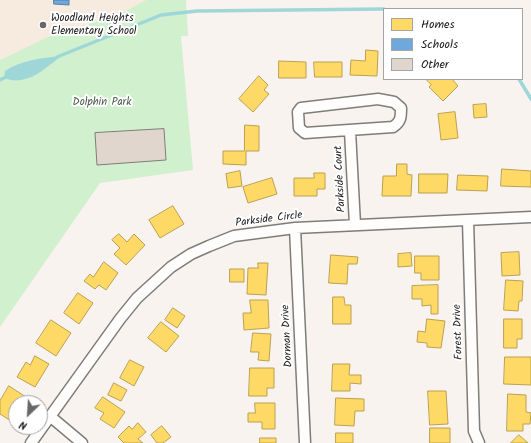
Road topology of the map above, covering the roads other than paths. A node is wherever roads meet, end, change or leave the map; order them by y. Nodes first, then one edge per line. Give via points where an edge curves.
1 (350, 131) junction
2 (531, 217) edge
3 (468, 220) junction
4 (355, 225) junction
5 (295, 228) junction
6 (51, 417) junction
7 (31, 443) edge
8 (82, 443) edge
9 (305, 443) edge
10 (479, 443) edge

1 - 1 street, Parkside Court via 393,127 399,123 401,108 394,102 378,99 299,109 299,128 306,133
1 - 4 street, Parkside Court
2 - 3 street, Parkside Circle
3 - 4 street, Parkside Circle
3 - 10 street, Forest Drive via 474,431
4 - 5 street, Parkside Circle
5 - 6 street, Parkside Circle via 234,236 191,254 171,267 137,298 120,319
5 - 9 street, Dorman Drive
6 - 7 street, Parkside Circle
6 - 8 street

